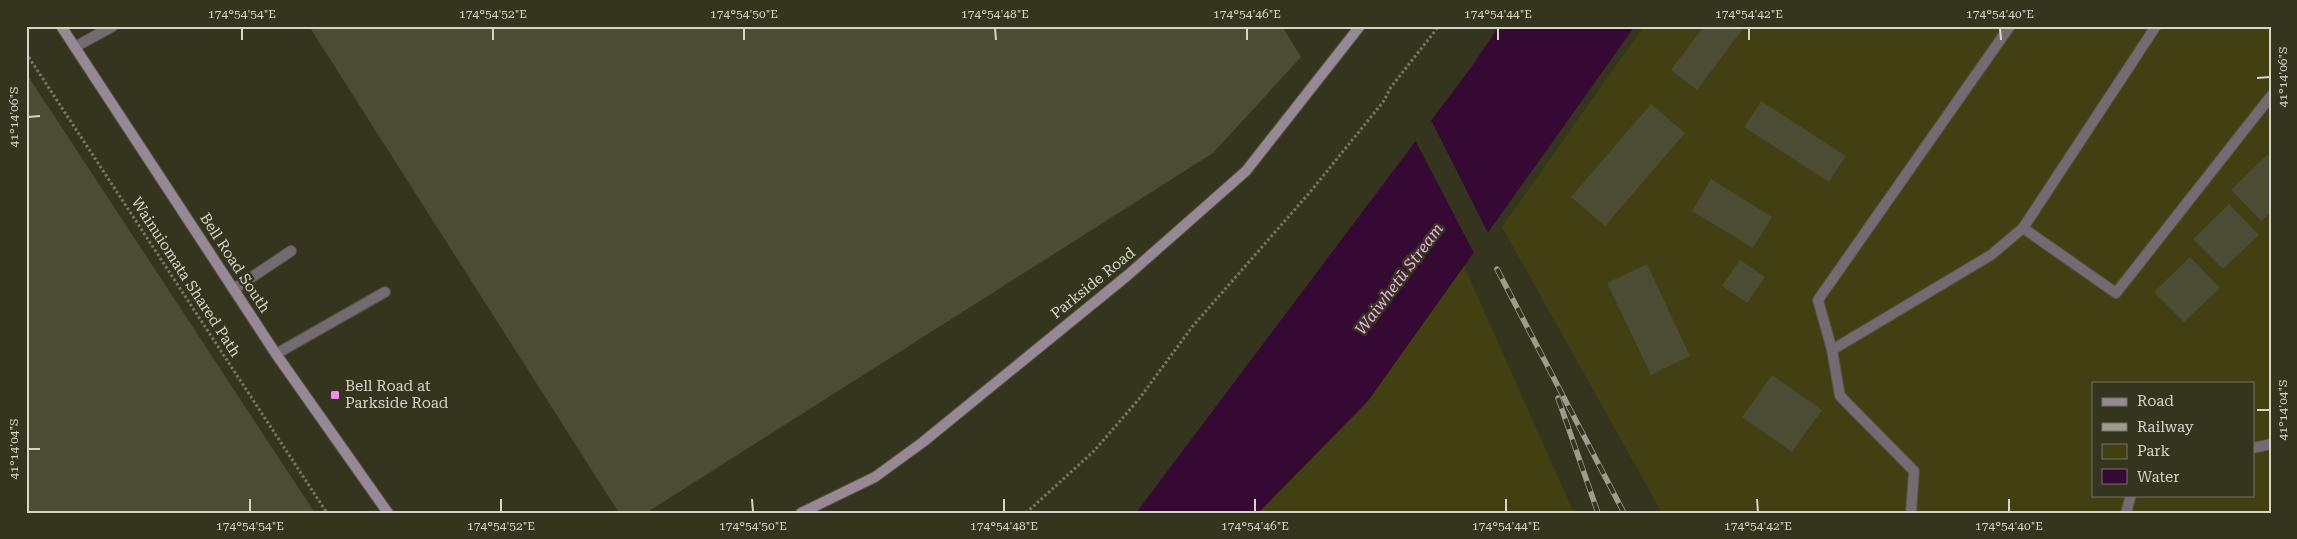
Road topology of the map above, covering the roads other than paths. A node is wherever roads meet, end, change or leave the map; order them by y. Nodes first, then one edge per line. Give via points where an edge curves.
1 (61, 26) edge
2 (113, 26) edge
3 (1360, 26) edge
4 (2010, 26) edge
5 (2156, 26) edge
6 (75, 47) junction
7 (2271, 96) edge
8 (2024, 228) junction
9 (291, 251) dead end
10 (234, 289) junction
11 (385, 292) dead end
12 (1832, 350) junction
13 (276, 354) junction
14 (2271, 444) edge
15 (2254, 448) edge
16 (2131, 496) edge
17 (388, 513) edge
18 (801, 513) edge
19 (1911, 513) edge
20 (2126, 513) edge

1 - 6 main road, Bell Road South
2 - 6 lane
3 - 18 main road, Parkside Road via 1246,171 1172,236 923,442 874,477
4 - 12 lane via 1818,300
5 - 8 lane
6 - 10 main road, Bell Road South
7 - 8 lane via 2116,293
8 - 12 lane via 1991,255
9 - 10 lane
10 - 13 main road, Bell Road South
11 - 13 lane
12 - 19 lane via 1840,396 1914,471
13 - 17 main road, Bell Road South
14 - 15 lane
16 - 20 lane

